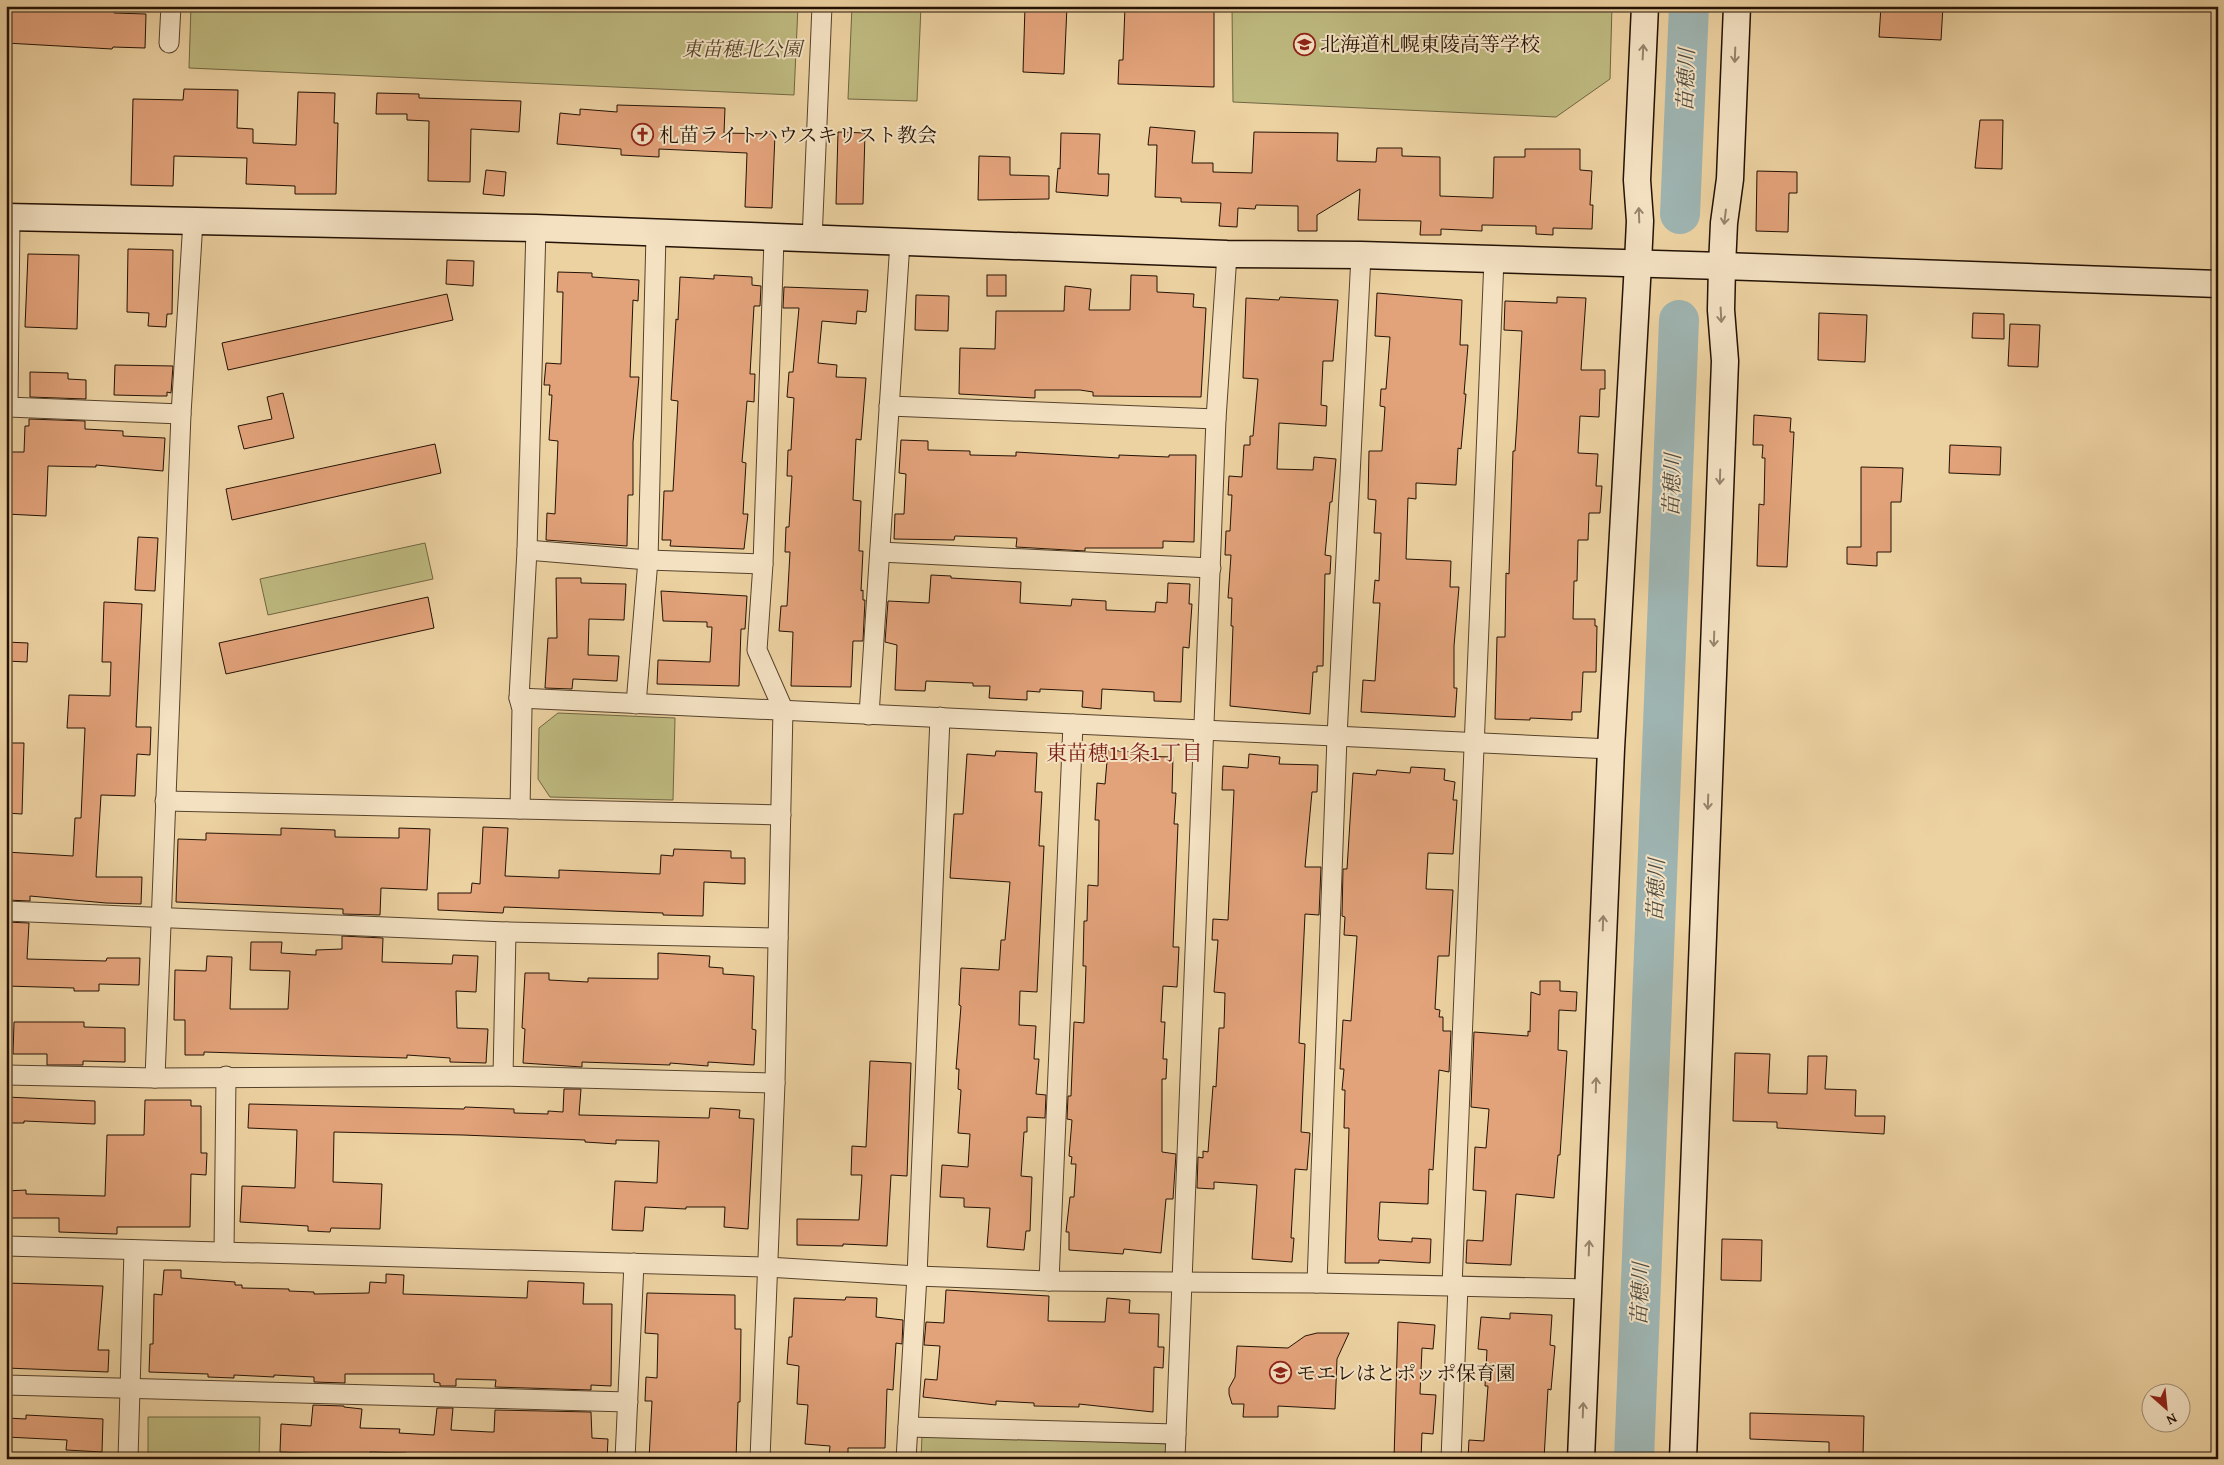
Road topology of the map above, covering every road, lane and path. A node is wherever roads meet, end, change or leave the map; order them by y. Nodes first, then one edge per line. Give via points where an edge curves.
1 (171, 6) edge
2 (822, 6) edge
3 (1645, 6) edge
4 (1737, 6) edge
5 (170, 43) dead end
6 (8, 217) edge
7 (192, 221) junction
8 (536, 228) junction
9 (656, 234) junction
10 (774, 239) junction
11 (812, 240) junction
12 (900, 242) junction
13 (1226, 254) junction
14 (1361, 255) junction
15 (1494, 259) junction
16 (1638, 264) junction
17 (1722, 266) junction
18 (2218, 284) edge
19 (889, 406) junction
20 (181, 414) junction
21 (1216, 419) junction
22 (527, 550) junction
23 (880, 552) junction
24 (648, 560) junction
25 (763, 564) junction
26 (1211, 568) junction
27 (519, 698) junction
28 (636, 704) junction
29 (783, 709) junction
30 (869, 715) junction
31 (940, 717) junction
32 (1073, 724) junction
33 (1205, 729) junction
34 (1338, 737) junction
35 (1474, 744) junction
36 (1610, 749) junction
37 (166, 801) junction
38 (520, 809) junction
39 (781, 815) junction
40 (6, 911) edge
41 (161, 916) junction
42 (506, 932) junction
43 (778, 938) junction
44 (6, 1075) edge
45 (226, 1076) junction
46 (503, 1076) junction
47 (155, 1078) junction
48 (775, 1083) junction
49 (6, 1246) edge
50 (134, 1250) junction
51 (224, 1252) junction
52 (634, 1263) junction
53 (767, 1267) junction
54 (917, 1276) junction
55 (1049, 1281) junction
56 (1317, 1282) junction
57 (1184, 1283) junction
58 (1455, 1286) junction
59 (1588, 1289) junction
60 (6, 1385) edge
61 (130, 1388) junction
62 (628, 1402) junction
63 (908, 1427) junction
64 (1176, 1434) junction
65 (128, 1459) edge
66 (625, 1459) edge
67 (760, 1459) edge
68 (906, 1459) edge
69 (1175, 1459) edge
70 (1452, 1459) edge
71 (1581, 1459) edge
72 (1683, 1459) edge

1 - 5 street
2 - 11 street
16 -> 3 street
4 -> 17 street via 1730,179
6 - 7 street
6 - 20 street via 8,407
7 - 8 street
7 - 20 street
8 - 9 street
8 - 22 street
9 - 10 street
9 - 24 street
10 - 11 street
10 - 25 street
11 - 12 street
12 - 13 street
12 - 19 street
13 - 14 street
13 - 21 street
14 - 15 street
14 - 34 street
15 - 16 street
15 - 35 street
16 - 17 street
16 - 36 street
17 - 18 street
17 -> 72 street via 1725,360
19 - 21 street
19 - 23 street
20 - 37 street
21 - 26 street
22 - 24 street
22 - 27 street
23 - 26 street
23 - 30 street
24 - 25 street
24 - 28 street
25 - 29 street via 757,650
26 - 33 street
27 - 28 street
27 - 38 street via 522,708
28 - 29 street
29 - 30 street
29 - 39 street
30 - 31 street
31 - 32 street
31 - 54 street
32 - 33 street
32 - 55 street
33 - 34 street
33 - 57 street
34 - 35 street
34 - 56 street
35 - 36 street
35 - 58 street
59 -> 36 street
37 - 38 street
37 - 41 street
38 - 39 street
39 - 43 street
40 - 41 street
41 - 42 street
41 - 47 street
42 - 43 street
42 - 46 street
43 - 48 street
44 - 47 street
45 - 46 street
45 - 47 street
45 - 51 street
46 - 48 street
48 - 53 street
49 - 50 street
50 - 51 street
50 - 61 street
51 - 52 street
52 - 53 street
52 - 62 street
53 - 54 street
53 - 67 street
54 - 55 street
54 - 63 street
55 - 57 street
56 - 57 street
56 - 58 street
57 - 64 street
58 - 59 street
58 - 70 street
71 -> 59 street
60 - 61 street
61 - 62 street
61 - 65 street
62 - 66 street
63 - 64 street
63 - 68 street
64 - 69 street

